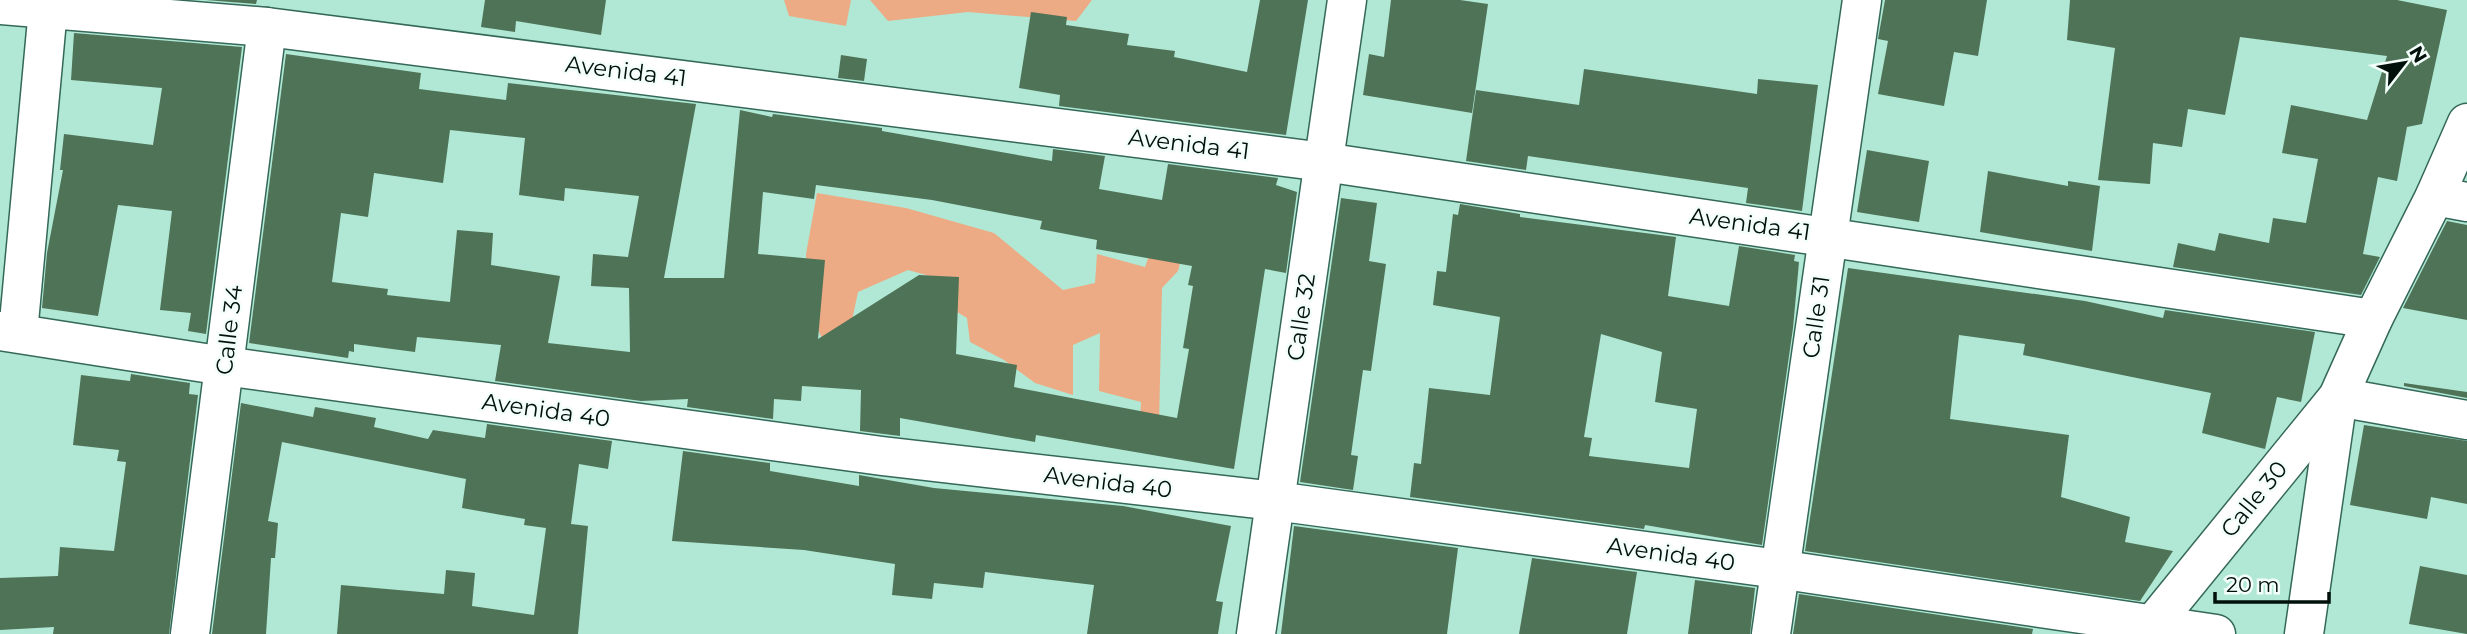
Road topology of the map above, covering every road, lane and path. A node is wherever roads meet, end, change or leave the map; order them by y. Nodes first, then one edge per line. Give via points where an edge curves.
1 (1347, 0) edge
2 (1862, 0) edge
3 (0, 5) edge
4 (48, 9) junction
5 (267, 27) junction
6 (2467, 123) edge
7 (1324, 162) junction
8 (2451, 199) edge
9 (1828, 235) junction
10 (2373, 319) junction
11 (9, 332) edge
12 (224, 366) junction
13 (2338, 397) junction
14 (2467, 420) edge
15 (1275, 501) junction
16 (1778, 569) junction
17 (2148, 629) edge
18 (190, 634) edge
19 (1256, 634) edge
20 (1771, 634) edge
21 (2216, 634) edge
22 (2304, 634) edge

1 - 7 street, Calle 32
2 - 9 street, Calle 31
3 - 4 street, Avenida 41
4 - 5 street, Avenida 41
4 - 11 street
5 - 7 street, Avenida 41
5 - 12 street, Calle 34
6 - 8 street, Calle 30
7 - 9 street, Avenida 41
7 - 15 street, Calle 32
8 - 10 street, Calle 30
9 - 10 street, Avenida 41 via 1944,257
9 - 16 street, Calle 31
10 - 13 street, Calle 30
11 - 12 street, Avenida 40
12 - 15 street, Avenida 40 via 882,456
12 - 18 street, Calle 34
13 - 14 street
13 - 17 street, Calle 30
13 - 22 street, Calle 30
15 - 16 street, Avenida 40
15 - 19 street, Calle 32
16 - 17 street, Avenida 40
16 - 20 street, Calle 31
17 - 21 street, Avenida 40

